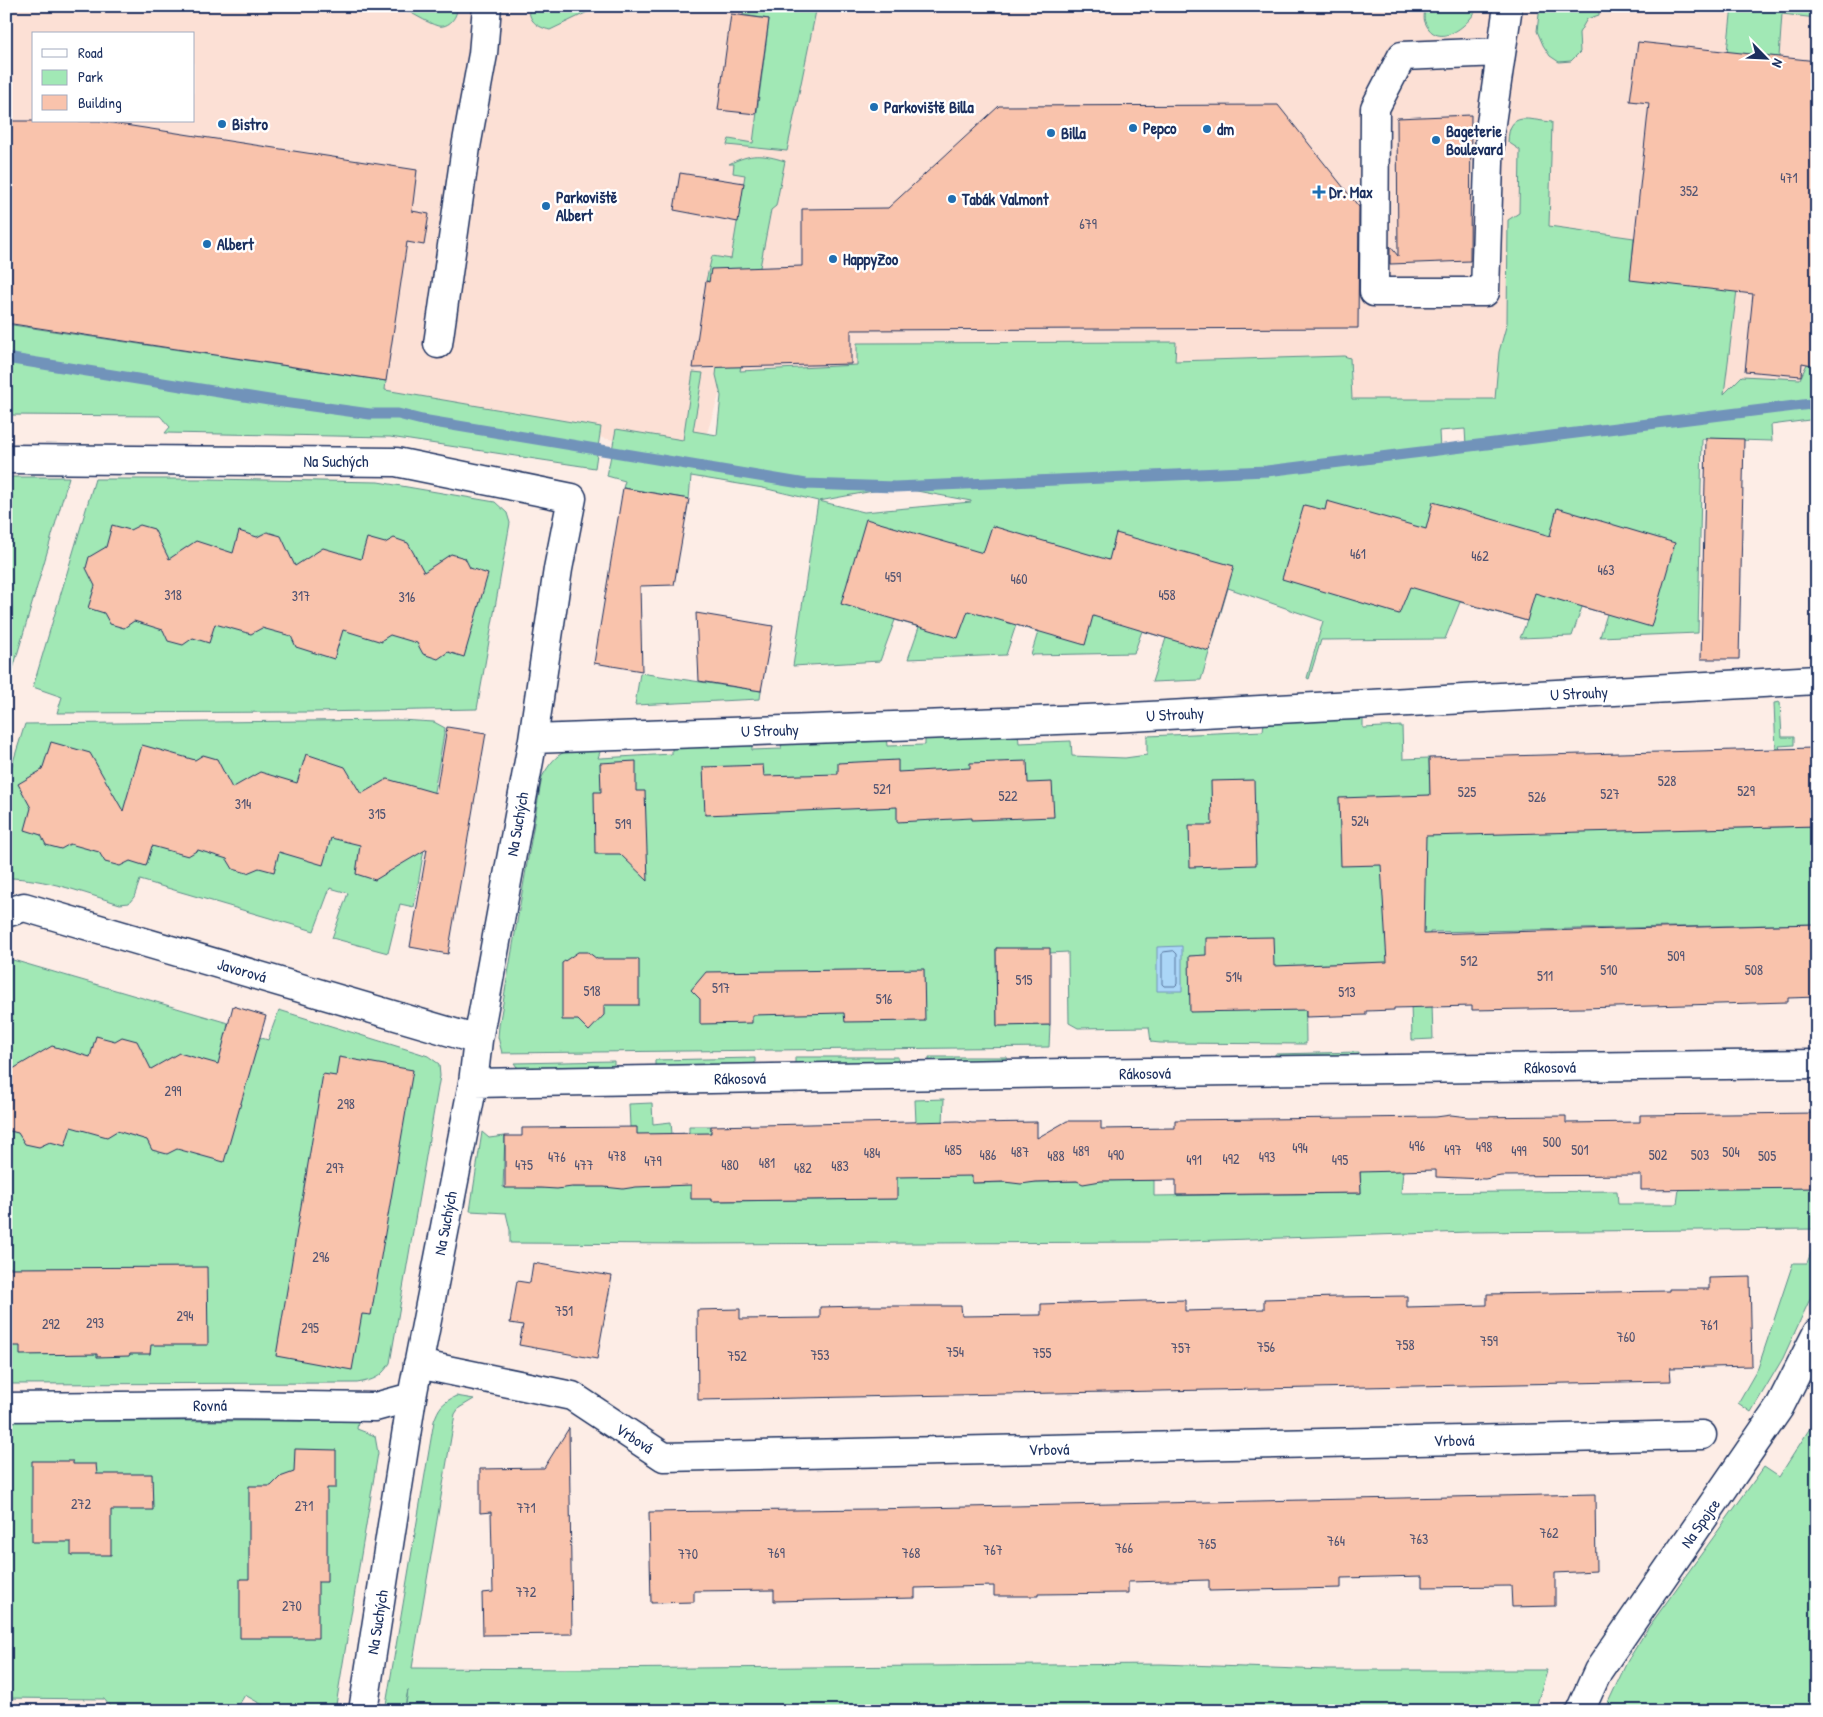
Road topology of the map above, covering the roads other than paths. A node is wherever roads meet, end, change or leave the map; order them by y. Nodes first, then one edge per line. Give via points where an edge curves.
1 (487, 6) edge
2 (1508, 6) edge
3 (1501, 52) junction
4 (438, 344) dead end
5 (6, 459) edge
6 (1817, 680) edge
7 (533, 739) junction
8 (6, 914) edge
9 (478, 1040) junction
10 (1817, 1064) edge
11 (473, 1083) junction
12 (1817, 1333) edge
13 (418, 1364) junction
14 (412, 1397) junction
15 (6, 1407) edge
16 (1702, 1435) dead end
17 (363, 1711) edge
18 (1580, 1711) edge

1 - 4 street via 483,54 466,147
2 - 3 street
3 - 3 street via 1490,130 1485,292 1374,292 1375,108 1402,56
5 - 7 street, Na Suchých via 396,462 572,498
6 - 7 street, U Strouhy via 1112,718
7 - 9 street, Na Suchých
8 - 9 street, Javorová via 24,906
9 - 11 street, Na Suchých
10 - 11 street, Rákosová
11 - 13 street, Na Suchých
12 - 18 street, Na Spojce via 1779,1408 1598,1671
13 - 14 street, Na Suchých
13 - 16 street, Vrbová via 572,1396 664,1457
14 - 15 street, Rovná via 375,1407
14 - 17 street, Na Suchých

